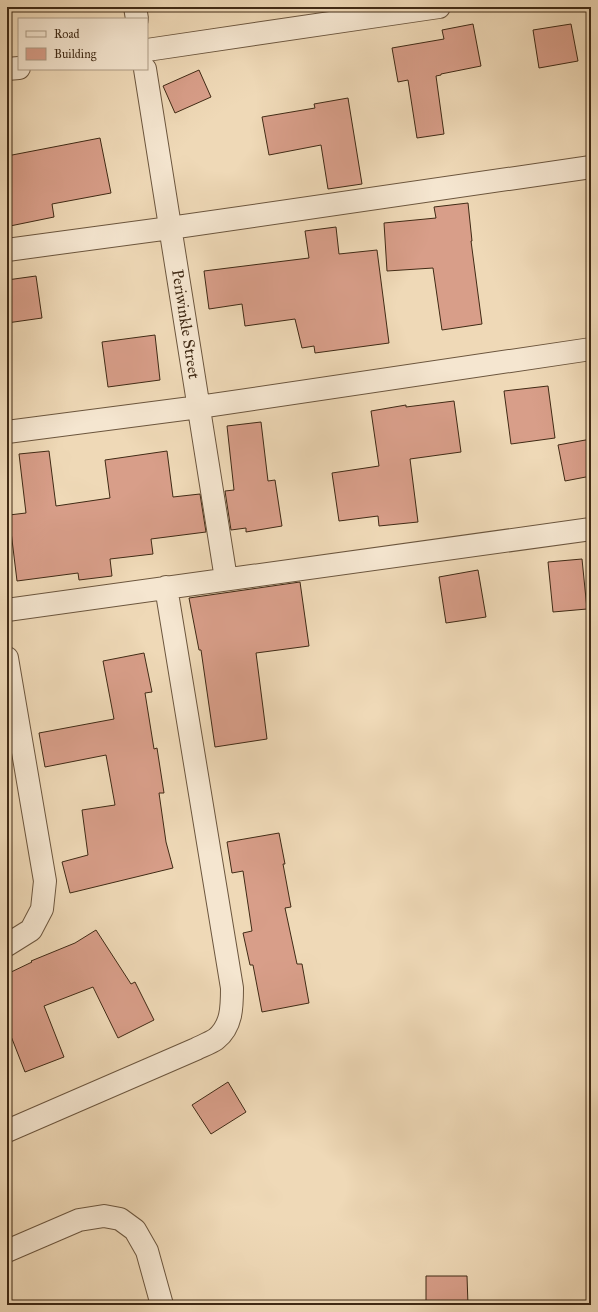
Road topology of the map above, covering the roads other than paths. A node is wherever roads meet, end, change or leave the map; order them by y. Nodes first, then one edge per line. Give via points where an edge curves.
1 (135, 7) edge
2 (439, 7) edge
3 (137, 18) edge
4 (148, 50) edge
5 (18, 68) edge
6 (7, 70) edge
7 (145, 70) edge
8 (591, 166) edge
9 (170, 228) junction
10 (7, 250) edge
11 (591, 350) edge
12 (199, 407) junction
13 (7, 432) edge
14 (591, 529) edge
15 (226, 579) junction
16 (166, 587) junction
17 (7, 610) edge
18 (7, 658) edge
19 (15, 755) edge
20 (7, 945) edge
21 (7, 1131) edge
22 (7, 1251) edge
23 (162, 1305) edge

1 - 3 street
2 - 4 street
5 - 6 street
7 - 9 street, Periwinkle Street
8 - 9 street
9 - 10 street
9 - 12 street, Periwinkle Street
11 - 12 street
12 - 13 street
12 - 15 street, Periwinkle Street
14 - 15 street
15 - 16 street
16 - 17 street
16 - 21 street via 232,988 231,1015 227,1026 216,1039 196,1050
18 - 19 street
19 - 20 street via 45,881 42,909 31,930
22 - 23 street via 79,1220 104,1216 120,1219 135,1230 147,1251

